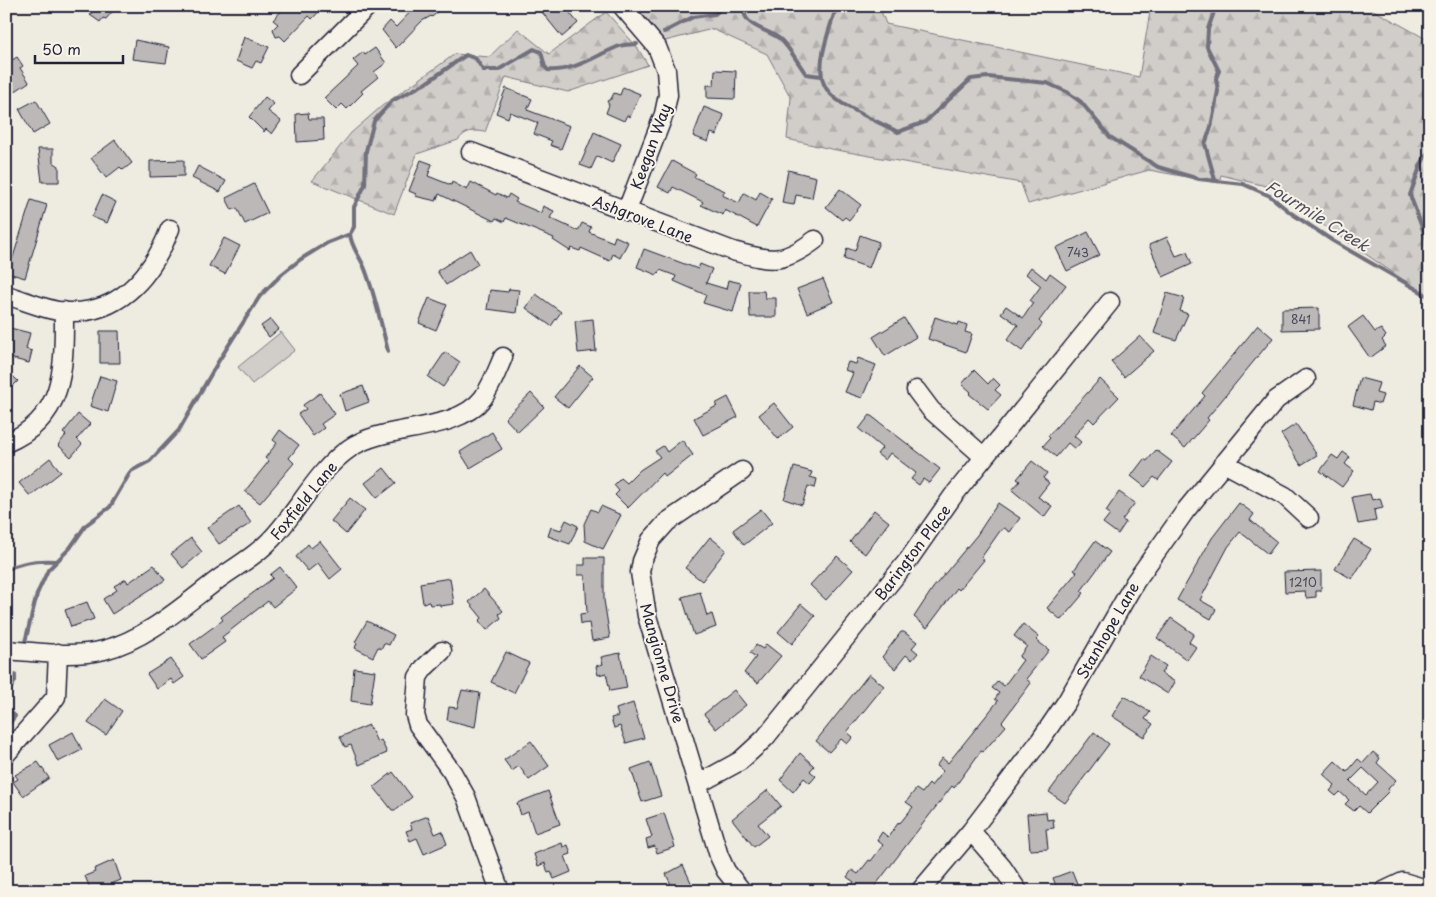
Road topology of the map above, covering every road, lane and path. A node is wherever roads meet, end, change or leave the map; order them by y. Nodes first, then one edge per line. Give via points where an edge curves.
1 (368, 6) edge
2 (622, 6) edge
3 (299, 75) dead end
4 (471, 152) dead end
5 (627, 210) junction
6 (170, 229) dead end
7 (815, 240) dead end
8 (6, 294) edge
9 (1110, 302) dead end
10 (64, 311) junction
11 (503, 357) dead end
12 (1306, 379) dead end
13 (916, 390) dead end
14 (6, 443) edge
15 (984, 457) junction
16 (1224, 463) junction
17 (742, 471) dead end
18 (1309, 518) dead end
19 (6, 650) edge
20 (442, 651) dead end
21 (58, 653) junction
22 (6, 754) edge
23 (698, 784) junction
24 (971, 831) junction
25 (1430, 890) edge
26 (500, 891) edge
27 (742, 891) edge
28 (920, 891) edge
29 (1018, 891) edge
30 (1384, 891) edge

1 - 3 street
2 - 5 street, Keegan Way via 657,47 666,70 668,95 664,114
4 - 5 street, Ashgrove Lane
5 - 7 street, Ashgrove Lane via 733,251 764,258 787,258
6 - 10 street via 150,270 129,292 95,308
8 - 10 street
9 - 15 street, Barington Place
10 - 14 street via 63,368 55,398 38,422
11 - 21 street, Foxfield Lane via 476,405 444,420 363,440 350,448 334,461 266,544 160,622 131,640 105,650
12 - 16 street, Stanhope Lane via 1276,400
13 - 15 street via 930,410
15 - 23 street, Barington Place via 910,559 765,738 740,760
16 - 18 street via 1285,496
16 - 24 street, Stanhope Lane via 1156,550 1067,701
17 - 23 street, Mangionne Drive via 668,522 651,540 640,572 647,616
19 - 21 street, Foxfield Lane
20 - 26 street via 418,677 415,716 466,797
21 - 22 street via 56,697
23 - 27 street, Mangionne Drive via 719,856
24 - 28 street, Stanhope Lane
24 - 29 street
25 - 30 street via 1403,882

